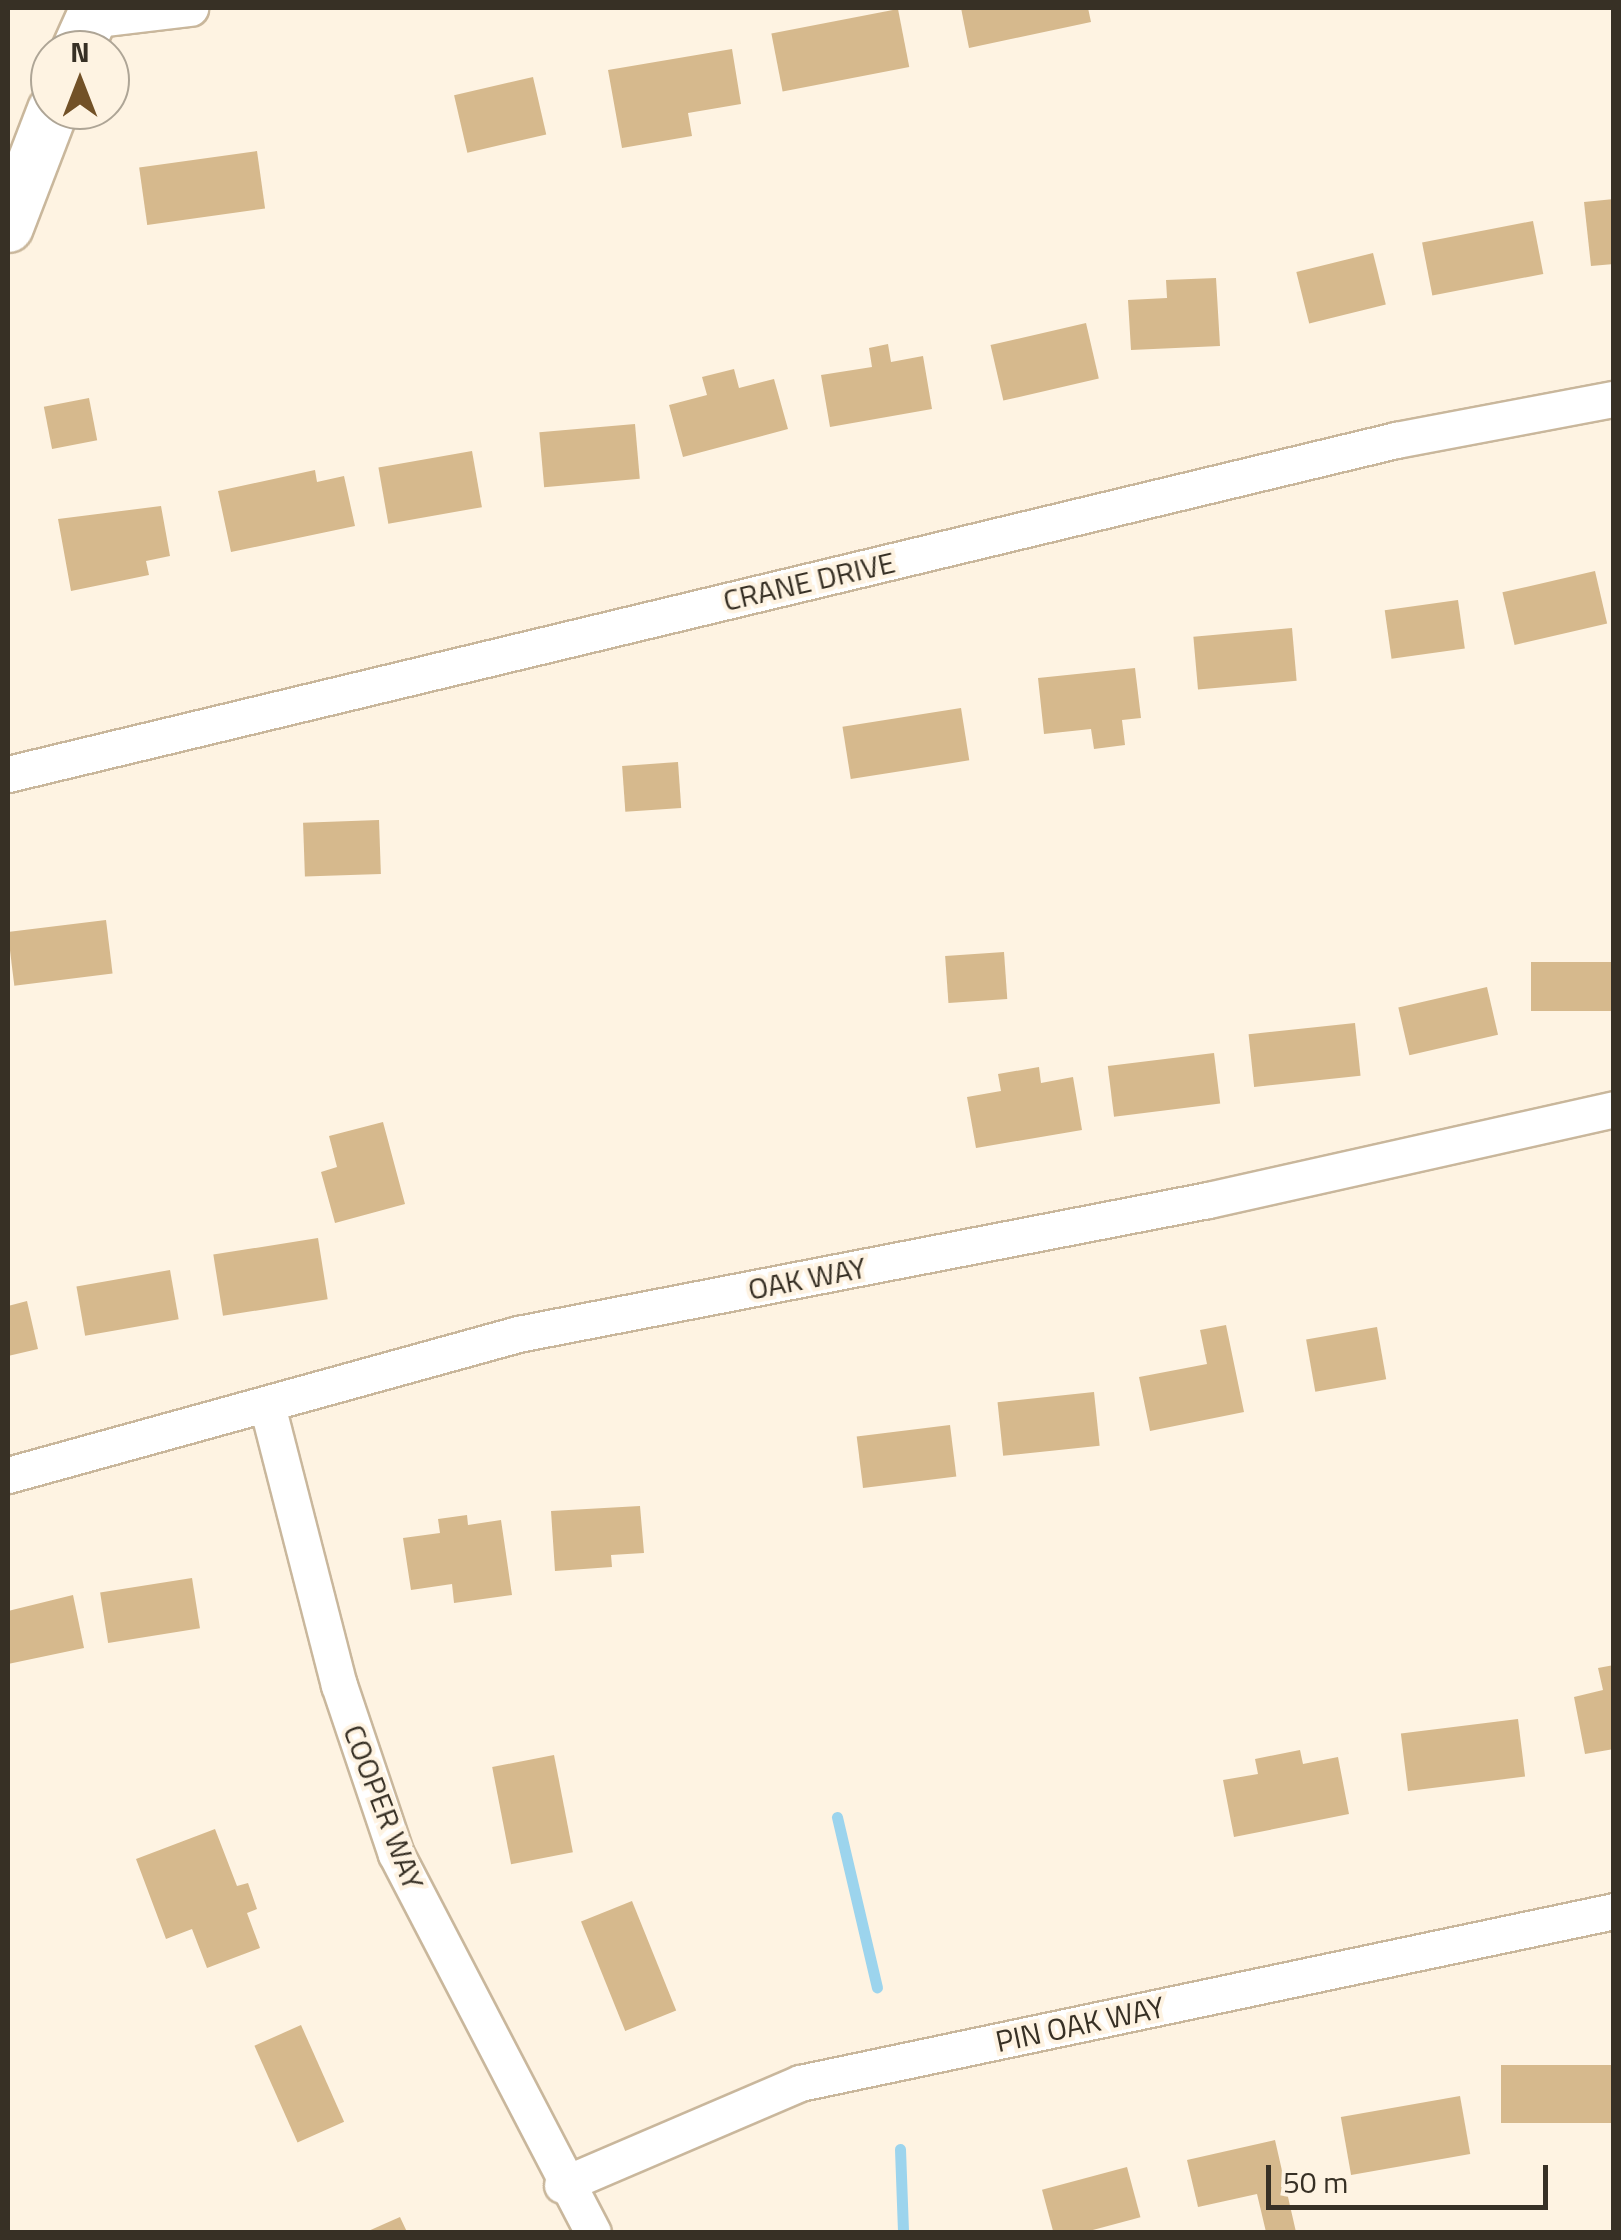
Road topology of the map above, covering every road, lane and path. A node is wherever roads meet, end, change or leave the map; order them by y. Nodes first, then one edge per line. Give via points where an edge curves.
1 (190, 8) edge
2 (87, 26) edge
3 (45, 130) edge
4 (8, 226) edge
5 (1614, 399) edge
6 (8, 774) edge
7 (1614, 1109) edge
8 (268, 1409) junction
9 (8, 1475) edge
10 (1614, 1911) edge
11 (562, 2185) junction
12 (593, 2232) edge

1 - 2 street
3 - 4 street
5 - 6 street, CRANE DRIVE via 1396,440
7 - 8 street, OAK WAY via 1208,1200 518,1334
8 - 9 street, OAK WAY
8 - 11 street, COOPER WAY via 340,1685 396,1854
10 - 11 street, PIN OAK WAY via 800,2083
11 - 12 street, COOPER WAY

